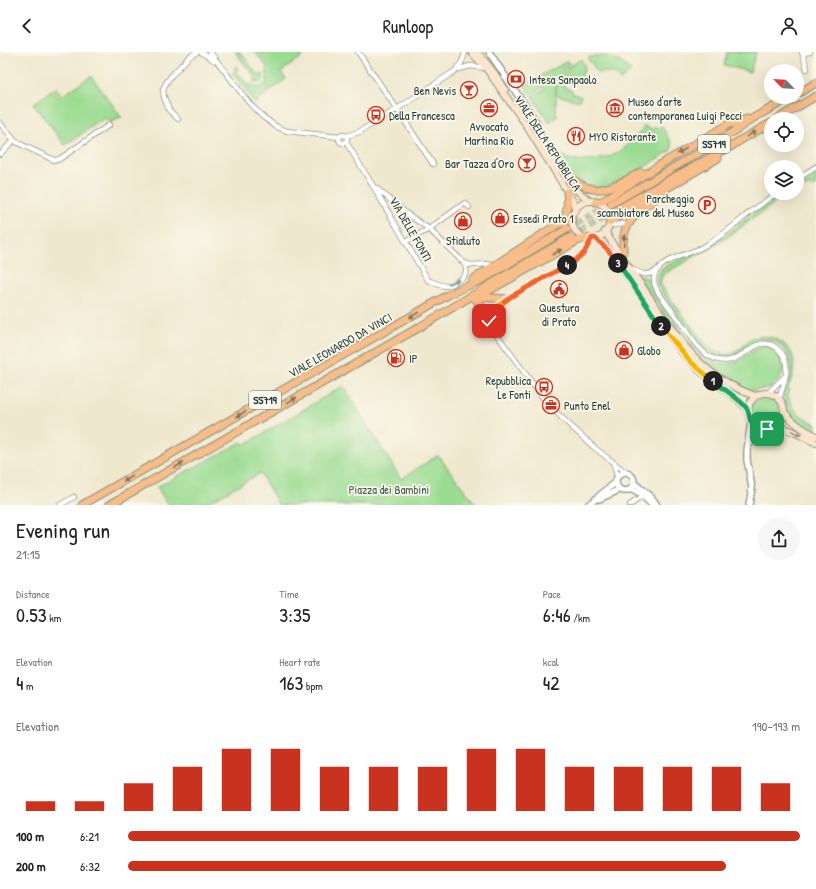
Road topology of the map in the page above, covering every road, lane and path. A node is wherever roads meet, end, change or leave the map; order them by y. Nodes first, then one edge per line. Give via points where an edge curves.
1 (188, 52) edge
2 (197, 52) edge
3 (201, 52) edge
4 (210, 52) edge
5 (358, 52) edge
6 (465, 52) edge
7 (471, 52) edge
8 (477, 52) edge
9 (489, 52) edge
10 (810, 52) edge
11 (802, 53) edge
12 (186, 60) junction
13 (217, 62) junction
14 (486, 68) junction
15 (807, 69) dead end
16 (455, 71) junction
17 (816, 83) edge
18 (804, 90) edge
19 (816, 96) edge
20 (778, 104) edge
21 (397, 109) junction
22 (789, 112) edge
23 (755, 117) junction
24 (178, 120) dead end
25 (0, 123) edge
26 (109, 125) dead end
27 (764, 127) edge
28 (346, 136) junction
29 (339, 138) junction
30 (14, 140) junction
31 (346, 142) junction
32 (732, 146) junction
33 (0, 154) edge
34 (433, 164) dead end
35 (660, 164) junction
36 (816, 166) edge
37 (560, 169) junction
38 (804, 174) edge
39 (688, 176) junction
40 (373, 186) junction
41 (567, 192) junction
42 (767, 200) edge
43 (593, 201) junction
44 (611, 204) tunnel mouth
45 (469, 208) dead end
46 (576, 210) junction
47 (615, 211) tunnel mouth
48 (572, 217) junction
49 (609, 223) junction
50 (628, 224) junction
51 (556, 226) junction
52 (429, 229) junction
53 (567, 229) tunnel mouth
54 (606, 231) junction
55 (571, 236) tunnel mouth
56 (592, 238) junction
57 (406, 242) junction
58 (622, 257) junction
59 (464, 263) junction
60 (493, 267) junction
61 (630, 268) junction
62 (656, 271) junction
63 (448, 295) junction
64 (477, 298) junction
65 (507, 299) junction
66 (465, 300) junction
67 (489, 321) junction
68 (786, 376) junction
69 (768, 393) junction
70 (755, 396) junction
71 (779, 399) junction
72 (748, 410) junction
73 (784, 412) junction
74 (751, 422) junction
75 (776, 426) junction
76 (761, 428) junction
77 (816, 436) edge
78 (816, 444) edge
79 (747, 449) junction
80 (613, 462) junction
81 (626, 473) junction
82 (617, 476) junction
83 (616, 483) junction
84 (634, 483) junction
85 (631, 489) junction
86 (620, 490) junction
87 (74, 496) dead end
88 (643, 496) junction
89 (590, 504) edge
90 (60, 505) edge
91 (82, 505) edge
92 (108, 505) edge
93 (630, 505) edge
94 (652, 505) edge
95 (657, 505) edge
96 (749, 505) edge

1 - 12 street
2 - 3 street, VIA DELLE FONTI
2 - 12 street
3 - 13 street, VIA DELLE FONTI
4 - 13 street, VIA DELLE FONTI
5 - 21 street
6 - 16 street
7 - 14 main road, VIALE DELLA REPUBBLICA
8 - 37 main road, VIALE DELLA REPUBBLICA
9 - 37 street, VIALE DELLA REPUBBLICA via 536,122 539,134
10 - 11 street
11 - 15 street
12 - 24 street via 162,90 169,110
13 - 29 street, VIA DELLE FONTI via 268,121 287,131
14 - 16 street via 470,66
14 - 41 main road, VIALE DELLA REPUBBLICA via 524,122
16 - 21 street, VIA DELLE FONTI
17 - 18 highway
19 - 22 highway
20 - 23 highway, SS719
21 - 28 street, VIA DELLE FONTI via 359,132
21 - 34 street
23 -> 35 highway via 727,125
23 - 44 highway, SS719 via 678,166
25 - 30 street
26 - 30 street via 57,160
32 -> 27 highway, SS719
28 - 29 street, VIA DELLE FONTI via 342,135
28 - 31 street
29 - 31 street, VIA DELLE FONTI via 341,142
30 - 33 street
31 - 40 street, VIA DELLE FONTI
32 - 39 highway
32 - 47 highway, SS719
35 - 37 highway via 598,190 582,185
35 - 43 highway via 602,201
36 - 38 street
37 - 43 main road, VIALE DELLA REPUBBLICA via 576,190
39 - 49 highway
39 - 50 highway via 631,219
40 - 52 street
40 - 57 street, VIA DELLE FONTI
41 - 46 main road, VIALE DELLA REPUBBLICA
41 - 51 highway via 566,214
42 - 62 street via 720,237 664,263
43 - 46 main road via 583,202
43 - 49 main road via 608,210
45 - 52 street via 465,203
46 - 48 main road
48 - 51 highway
48 - 56 main road via 575,230
49 - 50 street
49 - 54 main road
58 -> 50 highway via 623,236
51 - 60 highway
52 - 57 street
52 - 59 street
53 - 63 highway, VIALE LEONARDO DA VINCI / SS719 via 485,278
54 - 56 main road
54 - 58 main road
55 - 66 highway, VIALE LEONARDO DA VINCI / SS719
64 -> 56 highway via 577,241
56 - 65 street via 584,253 573,262
56 - 72 main road via 608,250 682,352 700,371
57 -> 59 street, VIA DELLE FONTI via 428,280 436,284 446,286 457,282 466,272
58 - 61 main road
59 - 60 street via 490,264
60 - 63 highway
61 - 62 street via 645,274
61 - 70 main road via 667,323 693,355 709,371 735,388
62 - 68 street via 656,289 703,352 714,359 728,361 736,359 756,345 770,344 785,358
63 -> 91 highway, VIALE LEONARDO DA VINCI / SS719
64 - 65 highway
64 - 66 highway
64 - 67 highway
65 - 67 street via 494,309
92 -> 66 highway, VIALE LEONARDO DA VINCI / SS719
67 - 80 street via 546,402
68 - 69 street
68 - 71 street
69 - 70 main road
69 - 71 main road
70 - 72 main road
71 - 73 main road
72 - 74 main road
73 - 75 main road
73 - 77 main road via 791,420
74 - 76 main road
74 - 79 street
75 - 76 main road
75 -> 78 main road via 786,428
76 - 79 street
79 - 96 street via 752,488
80 - 81 street
80 - 82 street
81 - 82 street
81 - 84 street via 631,475
82 - 83 street
83 - 86 street
83 - 89 street
84 - 85 street
84 - 95 street
85 - 86 street via 626,492
85 - 88 street
86 - 89 street
87 - 90 street
88 - 93 street
88 - 94 street

